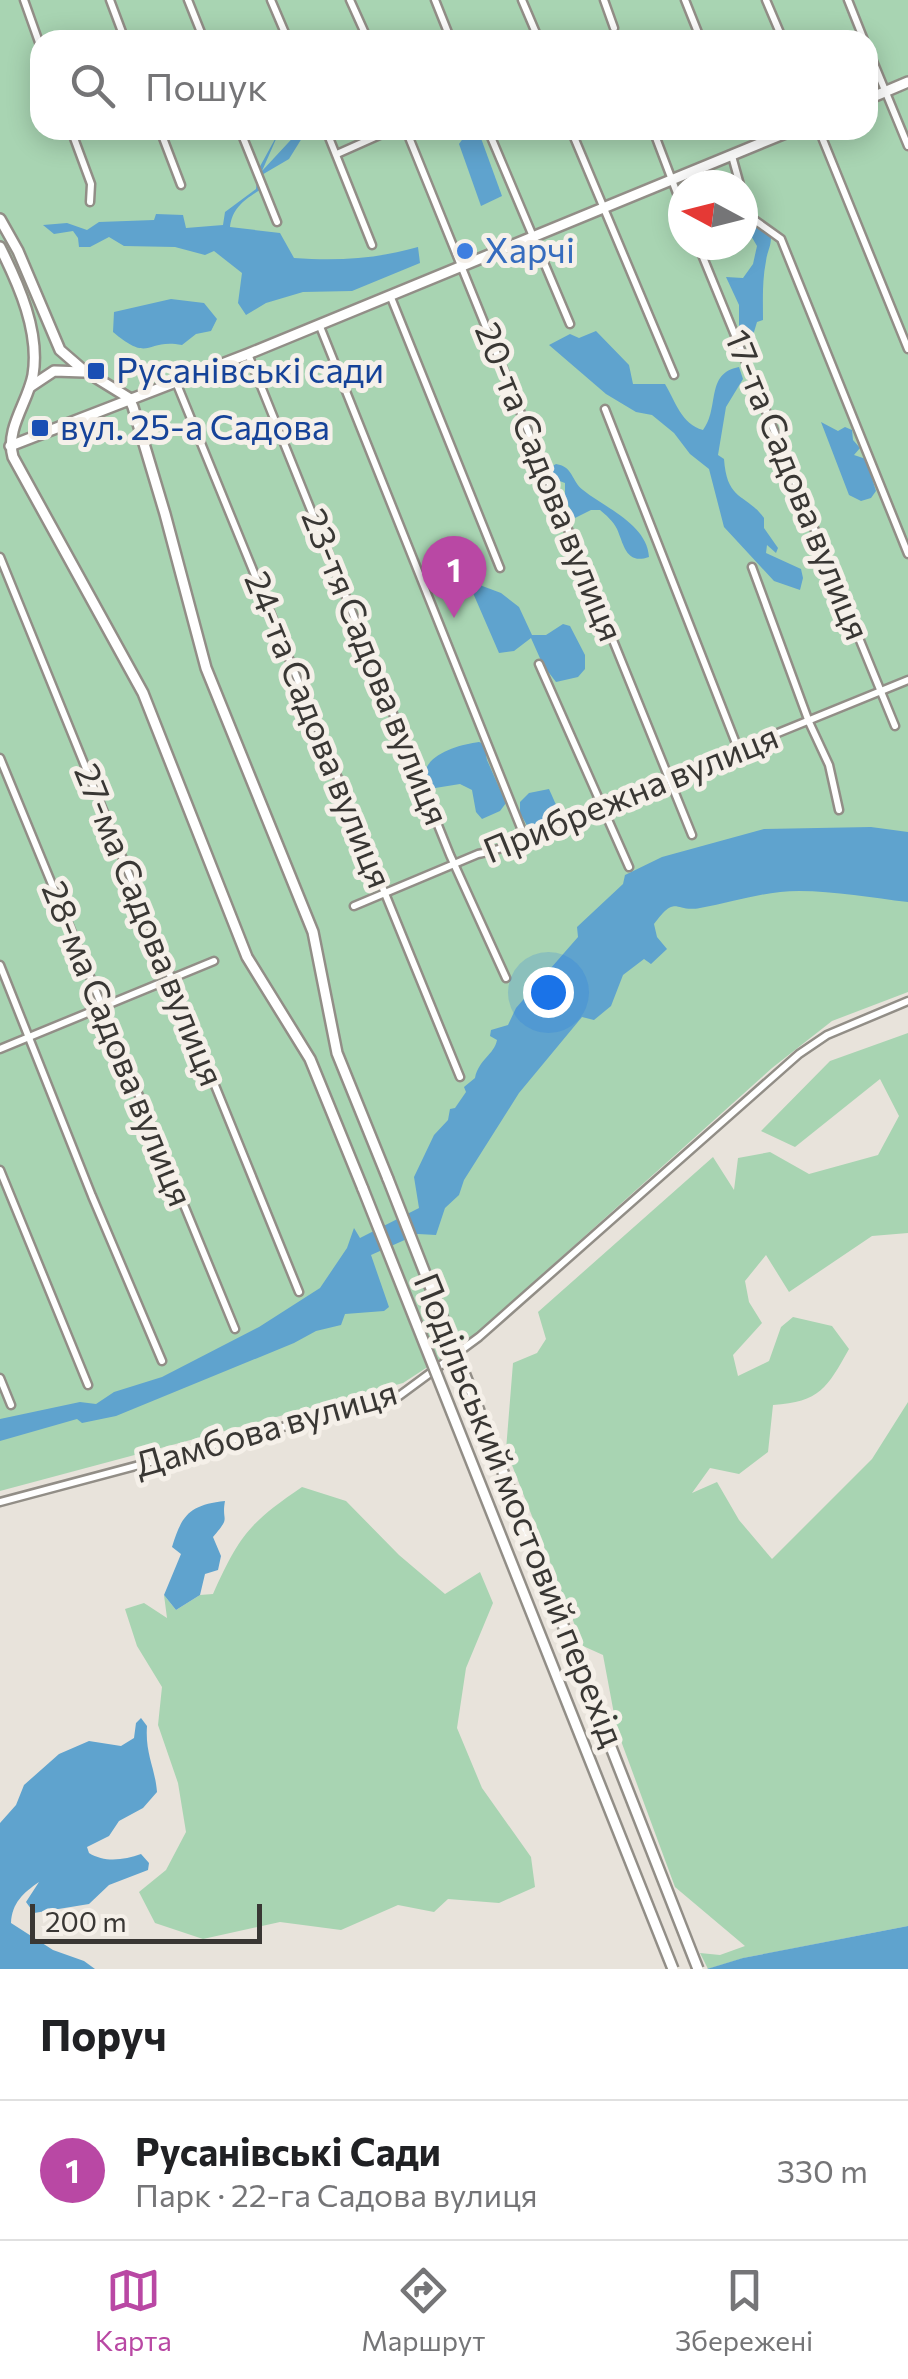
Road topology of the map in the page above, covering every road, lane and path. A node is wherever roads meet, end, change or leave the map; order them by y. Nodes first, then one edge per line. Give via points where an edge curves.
1 (24, 0) edge
2 (110, 0) edge
3 (188, 0) edge
4 (271, 0) edge
5 (350, 0) edge
6 (435, 0) edge
7 (522, 0) edge
8 (604, 0) edge
9 (685, 0) edge
10 (766, 0) edge
11 (848, 0) edge
12 (614, 28) dead end
13 (35, 30) edge
14 (121, 30) edge
15 (200, 30) edge
16 (284, 30) edge
17 (364, 30) edge
18 (447, 30) edge
19 (534, 30) edge
20 (697, 30) edge
21 (779, 30) edge
22 (860, 30) edge
23 (878, 73) edge
24 (908, 82) edge
25 (886, 92) junction
26 (878, 95) edge
27 (75, 140) edge
28 (164, 140) edge
29 (244, 140) edge
30 (331, 140) edge
31 (368, 140) edge
32 (410, 140) edge
33 (492, 140) edge
34 (575, 140) edge
35 (656, 140) edge
36 (770, 140) edge
37 (823, 140) edge
38 (908, 146) edge
39 (337, 154) junction
40 (732, 156) junction
41 (696, 170) edge
42 (736, 170) edge
43 (668, 172) edge
44 (668, 181) edge
45 (181, 185) dead end
46 (90, 202) dead end
47 (602, 209) junction
48 (0, 219) edge
49 (277, 222) dead end
50 (758, 223) edge
51 (532, 238) junction
52 (372, 245) dead end
53 (0, 248) edge
54 (704, 260) edge
55 (462, 265) junction
56 (390, 295) junction
57 (319, 324) junction
58 (570, 324) dead end
59 (908, 349) edge
60 (248, 354) junction
61 (87, 372) junction
62 (674, 375) dead end
63 (176, 382) junction
64 (30, 387) junction
65 (130, 398) junction
66 (605, 409) dead end
67 (10, 446) junction
68 (908, 554) edge
69 (0, 557) edge
70 (752, 567) dead end
71 (500, 568) dead end
72 (539, 664) dead end
73 (908, 680) edge
74 (881, 690) junction
75 (809, 722) junction
76 (895, 726) dead end
77 (739, 751) junction
78 (0, 758) edge
79 (668, 779) junction
80 (600, 806) junction
81 (838, 810) dead end
82 (692, 834) dead end
83 (525, 838) junction
84 (454, 866) junction
85 (629, 867) dead end
86 (384, 893) junction
87 (354, 906) dead end
88 (214, 961) dead end
89 (0, 965) edge
90 (170, 978) junction
91 (506, 978) dead end
92 (908, 1001) edge
93 (99, 1005) junction
94 (29, 1037) junction
95 (0, 1048) edge
96 (460, 1077) dead end
97 (0, 1170) edge
98 (299, 1292) dead end
99 (235, 1329) dead end
100 (162, 1361) dead end
101 (0, 1378) edge
102 (88, 1385) dead end
103 (10, 1405) dead end
104 (0, 1502) edge
105 (674, 1969) edge
106 (698, 1969) edge

1 - 13 street
2 - 14 street
3 - 15 street
4 - 16 street
5 - 17 street
6 - 18 street
7 - 19 street
8 - 12 street
9 - 20 street
10 - 21 street
11 - 22 street
23 - 25 street
24 - 25 main road
25 - 26 main road
25 - 38 street
27 - 46 street via 91,184
28 - 45 street
29 - 49 street
30 - 39 street
31 - 39 street
32 - 55 street, 20-та Садова вулиця
33 - 51 street
34 - 47 street
35 - 43 street
36 - 40 main road
37 - 59 street
39 - 52 street
40 - 41 main road
40 - 42 street
44 - 47 main road
47 - 51 main road
47 - 62 street
48 - 61 main road via 60,350
50 - 68 street via 781,239
51 - 55 main road
51 - 58 street
53 - 64 main road via 32,334
54 - 74 street, 17-та Садова вулиця
55 - 56 main road
55 - 79 street, 20-та Садова вулиця
56 - 57 main road
56 - 71 street
57 - 60 main road
57 - 83 street
60 - 63 main road
60 - 84 street, 23-тя Садова вулиця
61 - 64 main road via 54,371
61 - 65 main road
63 - 65 main road
63 - 86 street, 24-та Садова вулиця
64 - 67 main road
65 - 67 main road
65 - 106 main road, Подільський мостовий перехід, bridge via 206,668 313,932 337,1053
66 - 77 street
67 - 105 main road, Подільський мостовий перехід, bridge via 142,694 247,957 310,1060
69 - 90 street, 27-ма Садова вулиця
70 - 75 street
72 - 80 street
73 - 74 street, Прибрежна вулиця
74 - 75 street, Прибрежна вулиця
74 - 76 street, 17-та Садова вулиця
75 - 77 street, Прибрежна вулиця
75 - 81 street via 829,765
77 - 79 street, Прибрежна вулиця
78 - 93 street, 28-ма Садова вулиця
79 - 80 street, Прибрежна вулиця
79 - 82 street, 20-та Садова вулиця
80 - 83 street, Прибрежна вулиця
80 - 85 street
83 - 84 street, Прибрежна вулиця
84 - 86 street, Прибрежна вулиця
84 - 91 street, 23-тя Садова вулиця
86 - 87 street, Прибрежна вулиця
86 - 96 street, 24-та Садова вулиця
88 - 90 street
89 - 94 street
90 - 93 street
90 - 98 street, 27-ма Садова вулиця
92 - 104 street, Дамбова вулиця via 799,1054 480,1337 399,1396
93 - 94 street
93 - 99 street, 28-ма Садова вулиця
94 - 95 street
94 - 100 street
97 - 102 street
101 - 103 street

